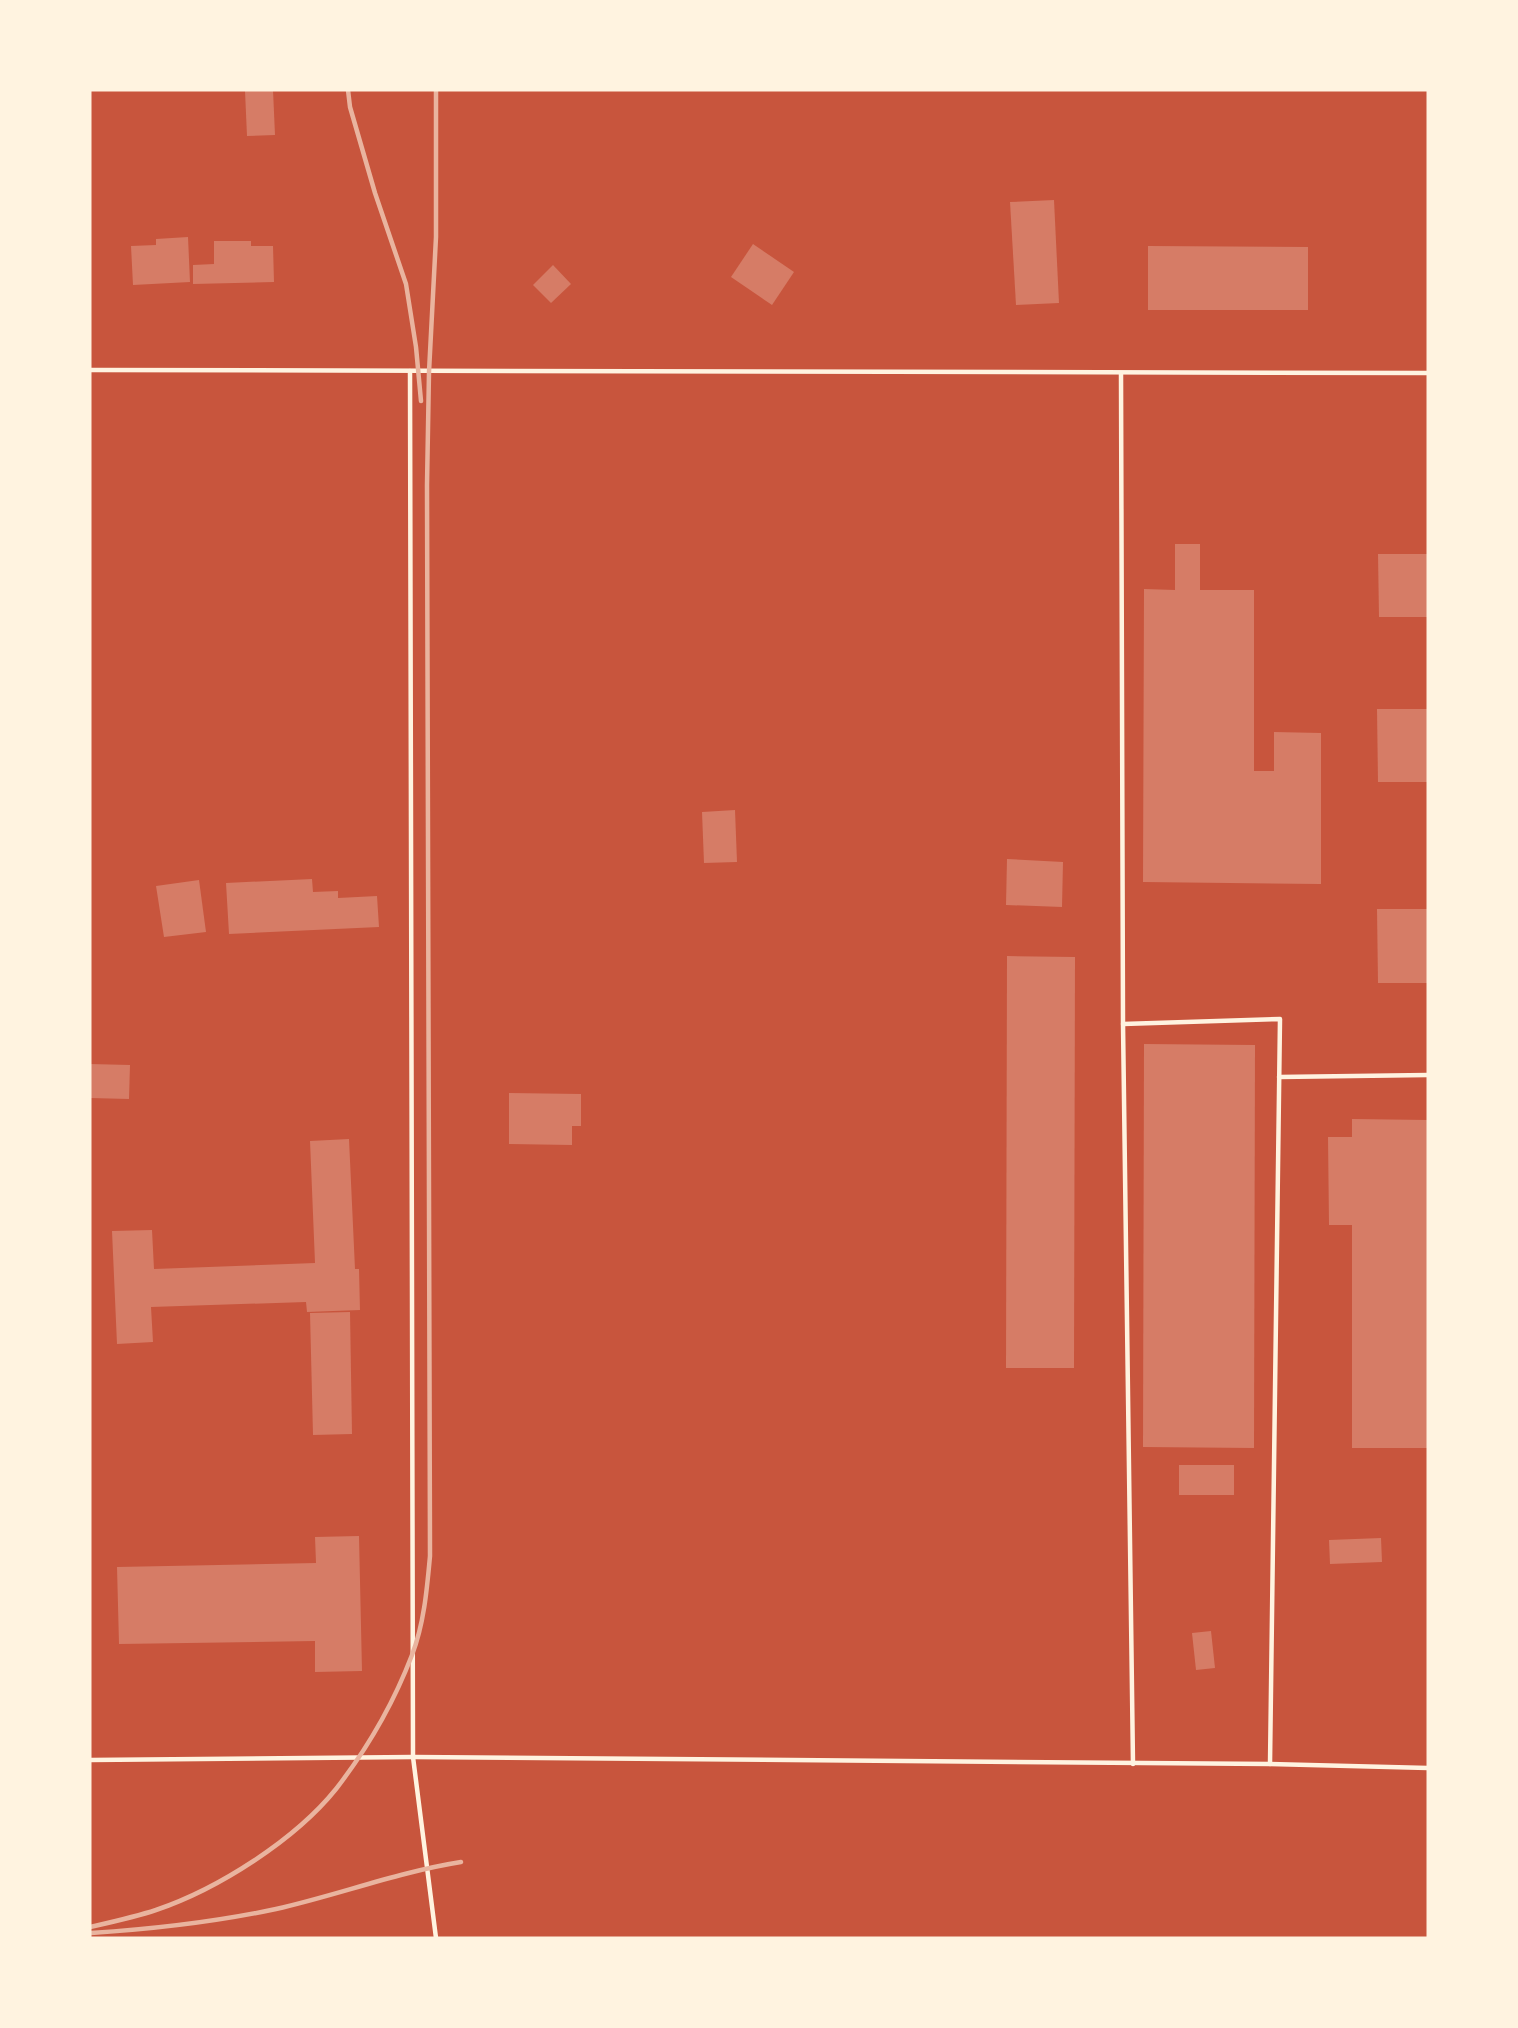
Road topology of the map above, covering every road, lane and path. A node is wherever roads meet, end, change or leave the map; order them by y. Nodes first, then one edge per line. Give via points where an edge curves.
1 (90, 370) edge
2 (410, 371) junction
3 (1121, 373) junction
4 (1428, 373) edge
5 (1123, 1024) junction
6 (1428, 1075) edge
7 (1279, 1077) junction
8 (413, 1757) junction
9 (90, 1760) edge
10 (1133, 1764) junction
11 (1270, 1764) junction
12 (1428, 1768) edge
13 (436, 1938) edge

1 - 2 lane
2 - 3 lane
2 - 8 lane
3 - 4 lane
3 - 5 lane
5 - 7 lane via 1280,1019
5 - 10 lane
6 - 7 lane
7 - 11 lane
8 - 9 lane
8 - 10 lane
8 - 13 lane
10 - 11 lane
11 - 12 lane

